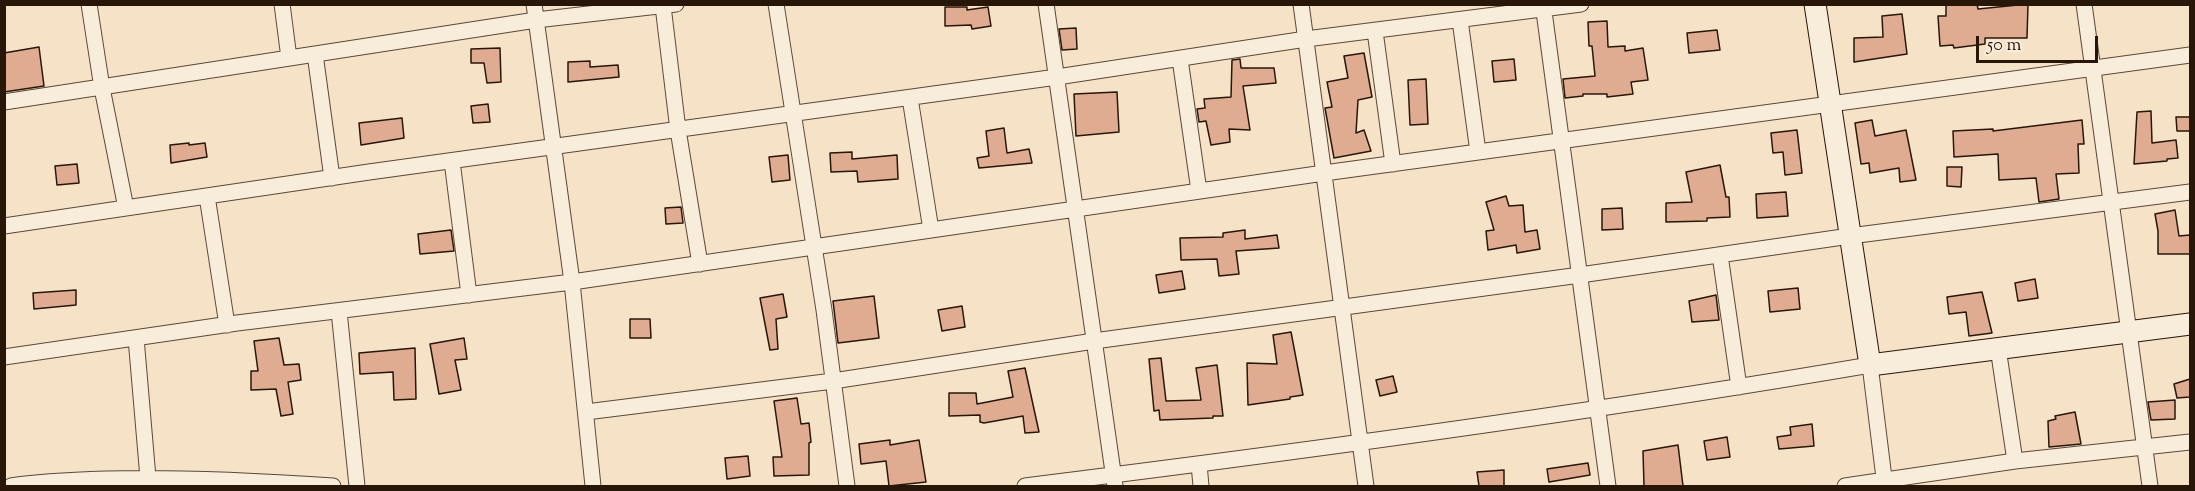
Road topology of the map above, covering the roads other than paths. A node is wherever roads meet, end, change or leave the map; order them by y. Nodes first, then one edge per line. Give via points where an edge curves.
1 (89, 4) edge
2 (282, 4) edge
3 (534, 4) edge
4 (776, 4) edge
5 (1046, 4) edge
6 (1301, 4) edge
7 (1581, 4) edge
8 (1815, 4) edge
9 (2084, 4) edge
10 (669, 5) edge
11 (1543, 7) edge
12 (612, 8) edge
13 (536, 20) junction
14 (1460, 20) junction
15 (1375, 31) junction
16 (1306, 39) junction
17 (315, 54) junction
18 (2190, 56) edge
19 (289, 58) junction
20 (1180, 59) junction
21 (2093, 69) junction
22 (1057, 77) junction
23 (102, 88) junction
24 (910, 98) junction
25 (4, 102) edge
26 (1831, 105) junction
27 (795, 114) junction
28 (678, 130) junction
29 (1563, 140) junction
30 (554, 147) junction
31 (1478, 152) junction
32 (452, 160) junction
33 (1393, 164) junction
34 (1324, 173) junction
35 (332, 178) junction
36 (1198, 191) junction
37 (2190, 192) edge
38 (207, 196) junction
39 (2111, 201) junction
40 (126, 208) junction
41 (1076, 208) junction
42 (4, 226) edge
43 (932, 230) junction
44 (1850, 236) junction
45 (815, 247) junction
46 (1720, 255) junction
47 (700, 264) junction
48 (1580, 275) junction
49 (572, 282) junction
50 (469, 295) junction
51 (1342, 306) junction
52 (339, 311) junction
53 (2190, 324) edge
54 (227, 325) junction
55 (2130, 332) junction
56 (136, 338) junction
57 (1094, 341) junction
58 (1998, 348) junction
59 (4, 357) edge
60 (1870, 365) junction
61 (833, 381) junction
62 (1739, 387) junction
63 (1597, 408) junction
64 (586, 412) junction
65 (1360, 441) junction
66 (2190, 442) edge
67 (2145, 448) junction
68 (2015, 461) junction
69 (1199, 464) junction
70 (148, 478) junction
71 (1114, 481) edge
72 (231, 482) edge
73 (1884, 483) edge
74 (11, 486) edge
75 (333, 486) edge
76 (357, 486) edge
77 (593, 486) edge
78 (847, 486) edge
79 (1025, 486) edge
80 (1201, 486) edge
81 (1366, 486) edge
82 (1608, 486) edge
83 (1845, 486) edge
84 (2150, 486) edge

1 - 23 street
2 - 19 street
3 - 13 street
4 - 27 street
5 - 22 street
6 - 16 street
7 - 11 street
8 - 26 street
9 - 21 street
10 - 12 street
10 - 28 street
11 - 14 street
11 - 29 street
12 - 13 street
13 - 17 street
13 - 30 street
14 - 15 street
14 - 31 street
15 - 16 street
15 - 33 street
16 - 20 street
16 - 34 street
17 - 19 street
17 - 35 street
18 - 21 street
19 - 23 street
20 - 22 street
20 - 36 street
21 - 26 street
21 - 39 street
22 - 24 street
22 - 41 street
23 - 25 street
23 - 40 street
24 - 27 street
24 - 43 street
26 - 29 street
26 - 44 street
27 - 28 street
27 - 45 street
28 - 30 street
28 - 47 street
29 - 31 street
29 - 48 street
30 - 32 street
30 - 49 street
31 - 33 street
32 - 35 street
32 - 50 street
33 - 34 street
34 - 36 street
34 - 51 street
35 - 38 street
36 - 41 street
37 - 39 street
38 - 40 street
38 - 54 street
39 - 44 street
39 - 55 street
40 - 42 street
41 - 43 street
41 - 57 street
43 - 45 street
44 - 46 street
44 - 60 street
45 - 47 street
45 - 61 street
46 - 48 street
46 - 62 street
47 - 49 street
48 - 51 street
48 - 63 street
49 - 50 street
49 - 64 street
50 - 52 street
51 - 57 street
51 - 65 street
52 - 54 street
52 - 76 street
53 - 55 street
54 - 56 street
55 - 58 street
55 - 67 street
56 - 59 street
56 - 70 street
57 - 61 street
57 - 71 street
58 - 60 street
58 - 68 street
60 - 62 street
60 - 73 street
61 - 64 street
61 - 78 street
62 - 63 street
63 - 65 street
63 - 82 street
64 - 77 street
65 - 69 street
65 - 81 street
66 - 67 street
67 - 68 street
67 - 84 street
68 - 73 street
69 - 71 street
69 - 80 street
70 - 72 street
70 - 74 street
71 - 79 street
72 - 75 street
73 - 83 street

